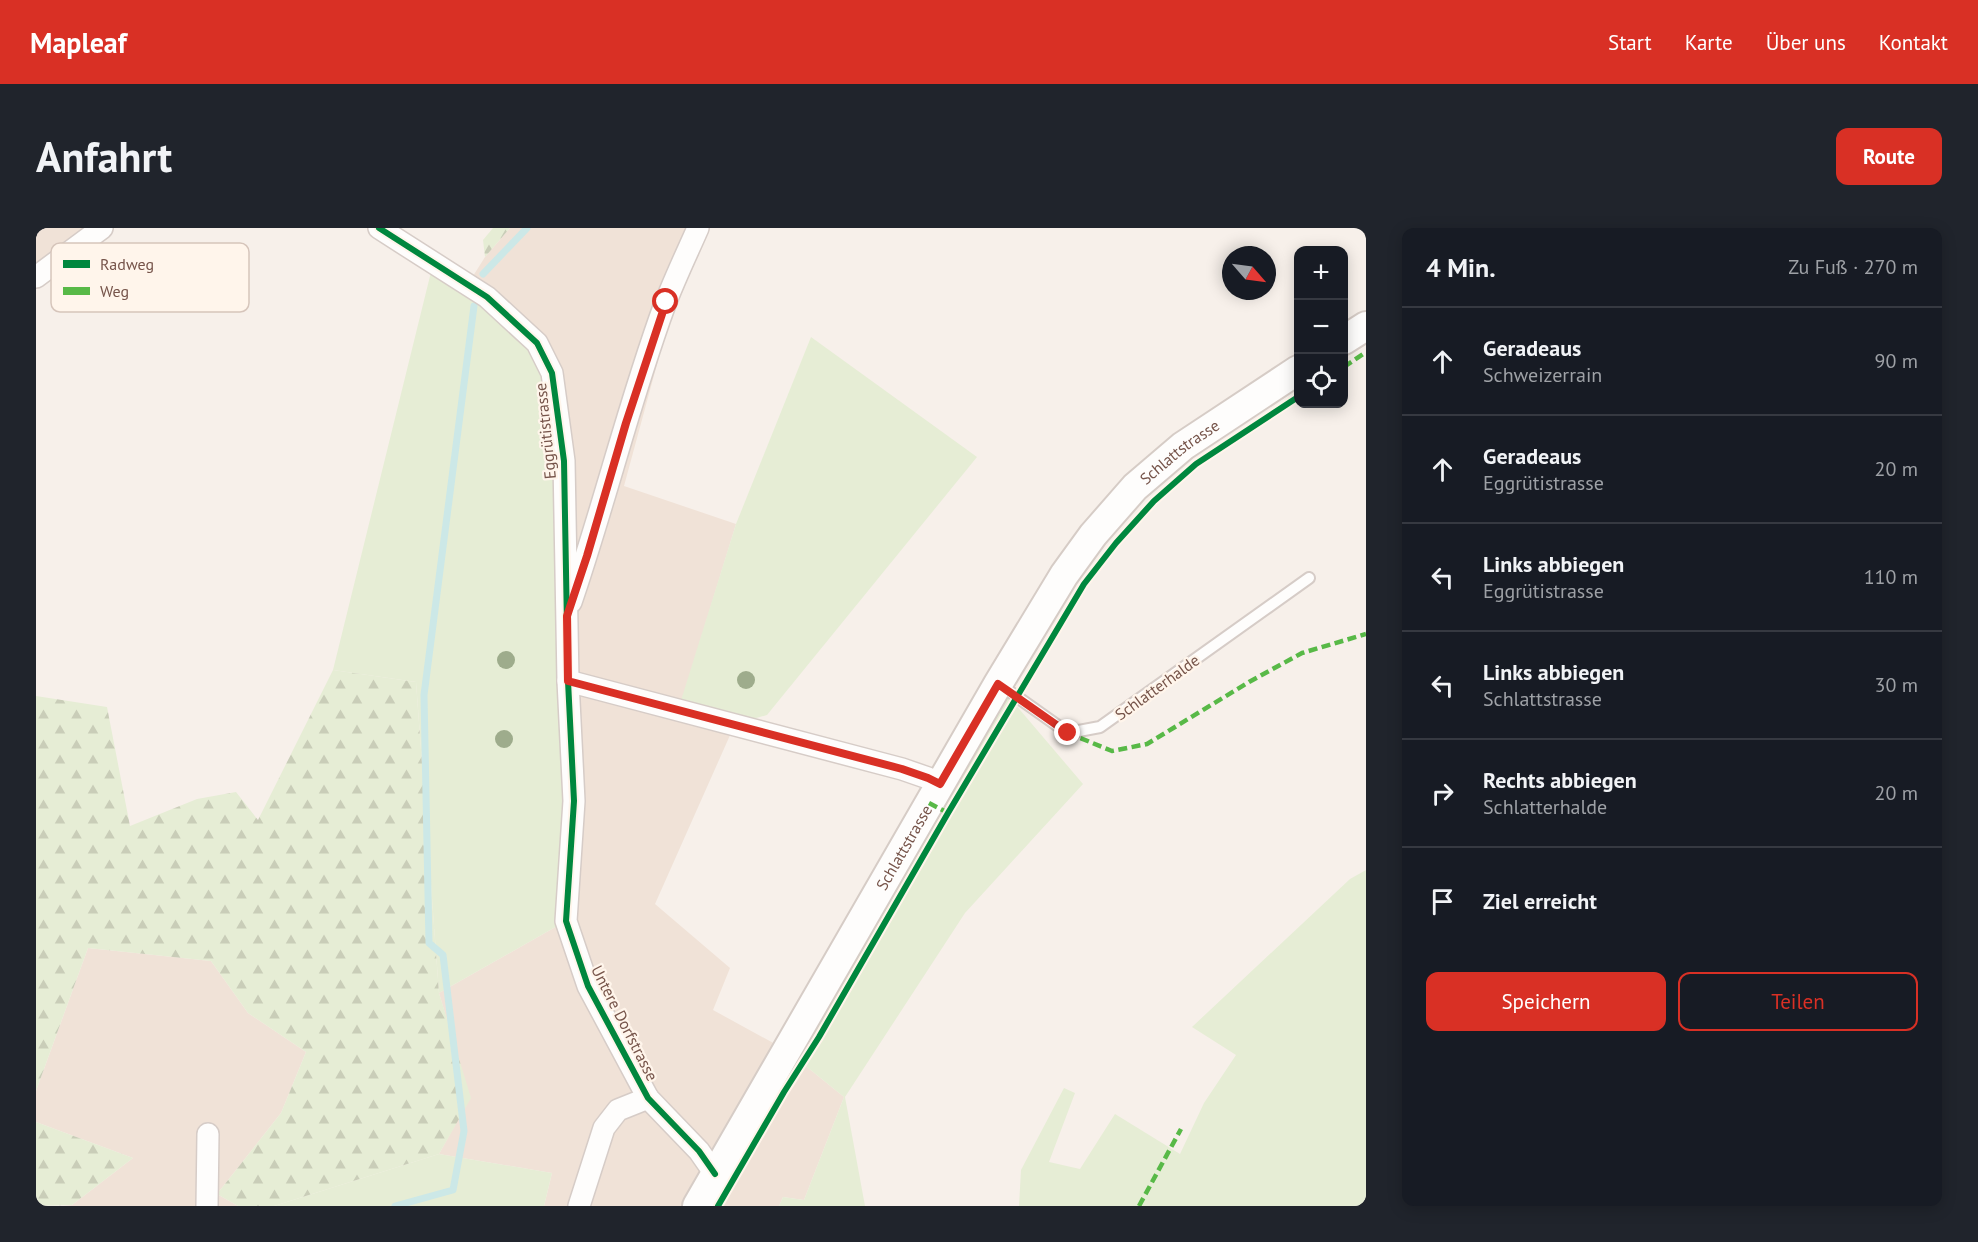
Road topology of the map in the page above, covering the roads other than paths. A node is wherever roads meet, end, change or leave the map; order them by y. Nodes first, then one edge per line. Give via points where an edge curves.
1 (102, 228) edge
2 (379, 228) edge
3 (698, 228) edge
4 (82, 243) edge
5 (51, 266) edge
6 (36, 277) edge
7 (1366, 326) edge
8 (1348, 337) edge
9 (1294, 373) edge
10 (1309, 578) dead end
11 (567, 616) junction
12 (568, 681) junction
13 (998, 684) junction
14 (940, 784) junction
15 (648, 1098) junction
16 (208, 1134) dead end
17 (716, 1174) junction
18 (207, 1206) edge
19 (579, 1206) edge
20 (698, 1206) edge

1 - 4 street
2 - 11 street, Eggrütistrasse via 487,297 537,343 552,373 564,461
3 - 11 street via 666,302
5 - 6 street
7 - 8 street
9 - 13 street, Schlattstrasse via 1183,446 1135,487 1064,574
10 - 13 lane, Schlatterhalde via 1100,727 1068,733
11 - 12 street, Eggrütistrasse
12 - 14 street via 902,769
12 - 15 street, Untere Dorfstrasse via 574,801 566,921 588,986
13 - 14 street, Schlattstrasse
14 - 17 street, Schlattstrasse
15 - 17 street, Untere Dorfstrasse
15 - 19 street via 618,1110 604,1128
16 - 18 street
17 - 20 street, Schlattstrasse

